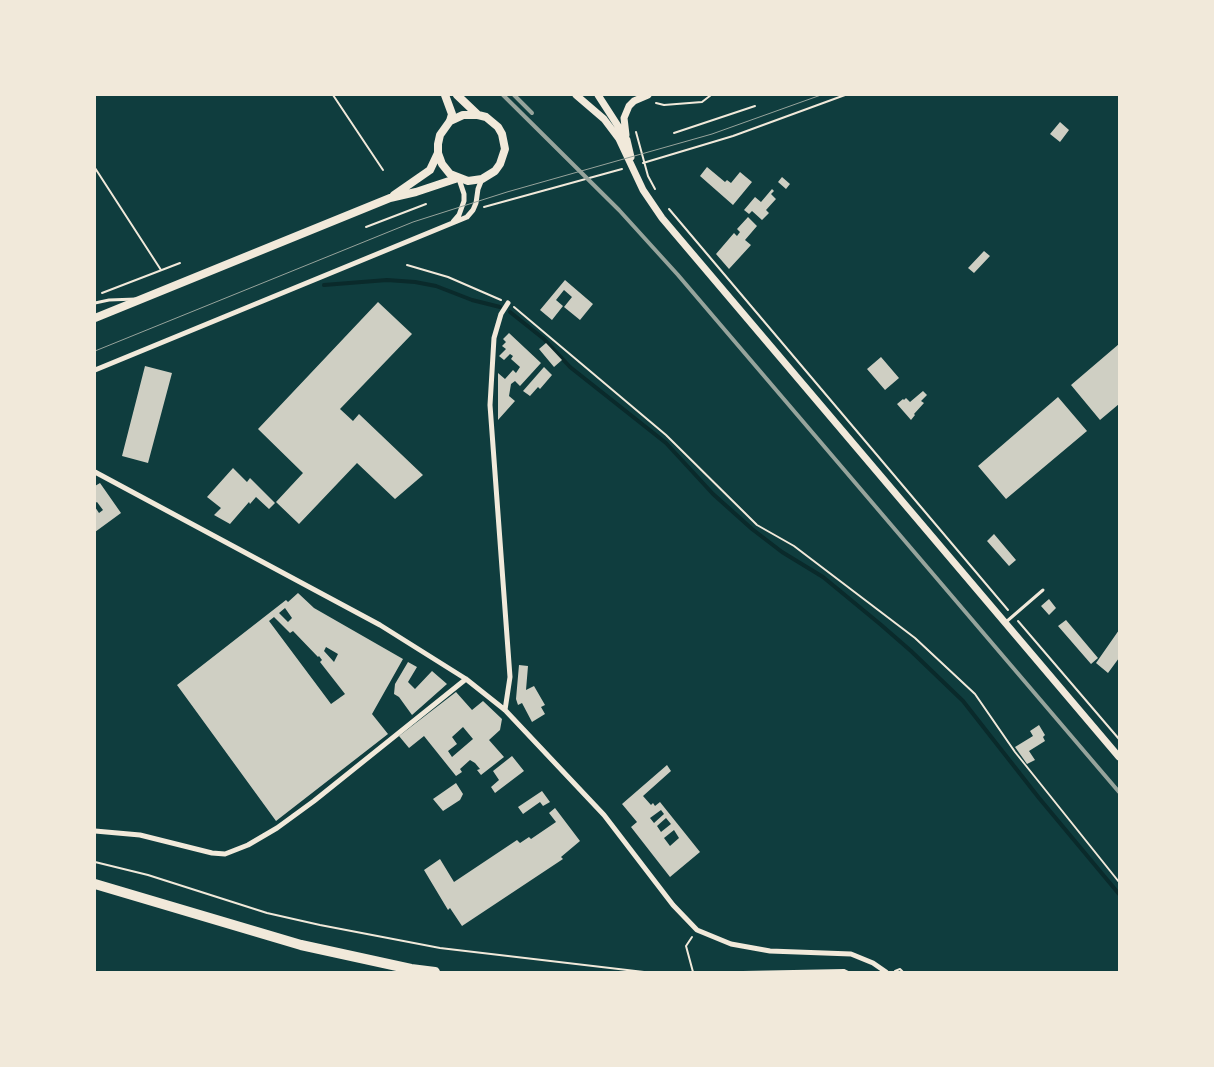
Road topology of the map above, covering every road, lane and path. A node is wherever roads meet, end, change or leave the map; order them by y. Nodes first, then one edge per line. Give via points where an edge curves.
1 (333, 95) edge
2 (445, 95) edge
3 (457, 95) edge
4 (576, 95) edge
5 (598, 95) edge
6 (648, 95) edge
7 (711, 95) edge
8 (845, 95) edge
9 (657, 98) dead end
10 (651, 103) dead end
11 (656, 103) junction
12 (755, 106) dead end
13 (478, 115) junction
14 (450, 121) junction
15 (634, 125) dead end
16 (674, 133) dead end
17 (627, 140) junction
18 (438, 153) junction
19 (641, 164) dead end
20 (95, 168) edge
21 (622, 169) dead end
22 (634, 169) junction
23 (383, 170) dead end
24 (459, 178) junction
25 (482, 179) junction
26 (658, 194) dead end
27 (390, 198) junction
28 (426, 204) dead end
29 (666, 206) dead end
30 (476, 209) dead end
31 (451, 224) junction
32 (366, 227) dead end
33 (180, 263) dead end
34 (407, 266) dead end
35 (161, 270) junction
36 (95, 296) edge
37 (146, 297) junction
38 (508, 302) junction
39 (95, 304) edge
40 (95, 318) edge
41 (95, 370) edge
42 (95, 472) edge
43 (1044, 590) dead end
44 (1014, 616) junction
45 (1006, 622) junction
46 (466, 679) junction
47 (505, 710) junction
48 (1119, 739) edge
49 (1119, 757) edge
50 (95, 831) edge
51 (95, 862) edge
52 (1119, 882) edge
53 (95, 884) edge
54 (698, 930) junction
55 (436, 972) edge
56 (644, 972) edge
57 (693, 972) edge
58 (743, 972) edge
59 (848, 972) edge
60 (886, 972) edge
61 (894, 972) edge
62 (903, 972) edge

1 - 23 path
2 - 14 main road via 451,109
3 - 13 main road
4 - 22 street via 604,119 619,139
5 - 17 street
6 - 17 street via 634,101 626,112
7 - 11 path via 702,102 664,106
8 - 19 path via 734,136
9 - 11 path
10 - 11 path
12 - 16 path
13 - 14 main road via 463,115
13 - 25 main road via 498,127 504,141 500,164
14 - 18 main road via 440,135
15 - 26 path via 648,176
17 - 22 street
18 - 24 main road via 446,170
18 - 27 main road via 430,170
20 - 35 path
21 - 30 path
22 - 45 street via 643,190 662,218
24 - 25 main road via 468,181
24 - 27 main road
24 - 31 street via 464,201 459,215
25 - 31 street via 473,210 467,217
27 - 37 main road
28 - 32 path
29 - 44 path
31 - 41 street
33 - 35 path
34 - 38 path via 448,277
35 - 36 path
37 - 39 lane
37 - 40 main road
38 - 47 street via 494,338 490,405 510,677
38 - 52 path via 666,434 757,525 794,546 916,638 975,694 1015,752
42 - 46 street via 380,625
43 - 44 lane
44 - 45 lane
44 - 48 path
45 - 49 street
46 - 47 street
46 - 50 street via 314,801 248,845 226,854 212,853 140,835
47 - 54 street via 604,815 673,905
51 - 56 path via 320,926 440,948
53 - 55 highway via 302,945
54 - 57 path via 686,946
54 - 60 street via 731,944 770,951 851,954 874,963
58 - 59 path
61 - 62 path via 900,969

